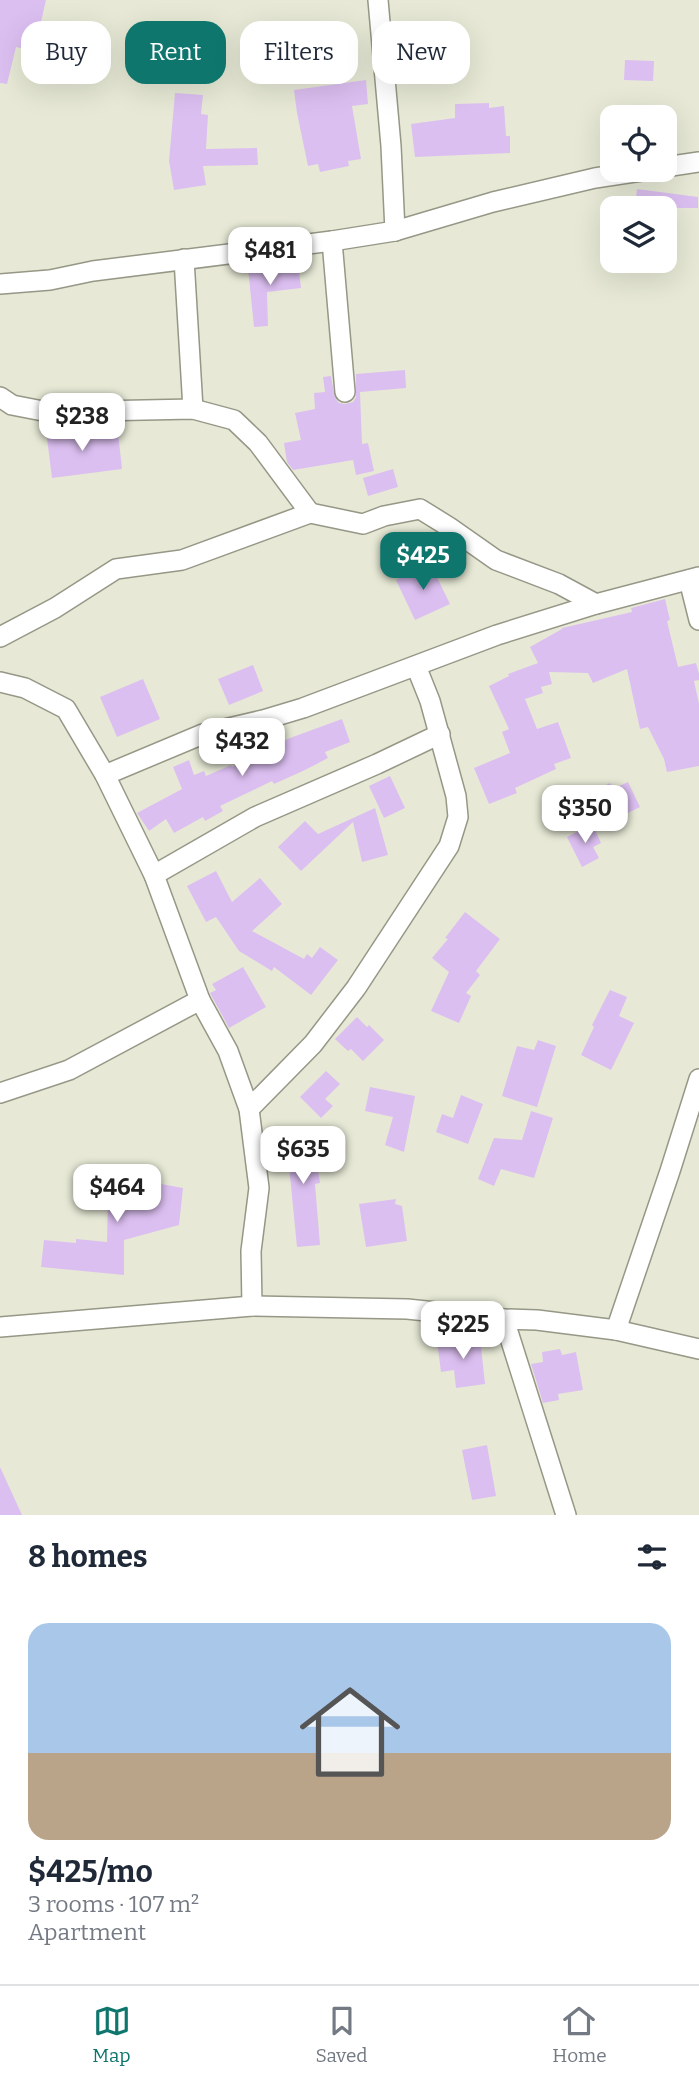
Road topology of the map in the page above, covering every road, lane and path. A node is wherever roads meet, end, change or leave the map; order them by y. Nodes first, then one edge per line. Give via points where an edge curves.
1 (378, 0) edge
2 (699, 162) edge
3 (677, 165) edge
4 (600, 177) edge
5 (395, 231) junction
6 (332, 241) junction
7 (184, 259) junction
8 (0, 284) edge
9 (345, 392) dead end
10 (0, 397) edge
11 (193, 408) junction
12 (310, 513) junction
13 (694, 578) edge
14 (596, 604) junction
15 (699, 620) edge
16 (0, 637) edge
17 (416, 666) junction
18 (0, 682) edge
19 (440, 734) junction
20 (105, 775) junction
21 (154, 875) junction
22 (200, 1000) junction
23 (699, 1079) edge
24 (0, 1093) edge
25 (249, 1109) junction
26 (252, 1306) junction
27 (504, 1319) junction
28 (0, 1327) edge
29 (616, 1330) junction
30 (699, 1349) edge
31 (566, 1515) edge

1 - 5 street
2 - 3 street
4 - 5 street
5 - 6 street
6 - 7 street
6 - 9 street
7 - 8 street
7 - 11 street
10 - 11 street via 12,405 48,412
11 - 12 street via 234,420 258,443
12 - 14 street via 363,524 420,509 496,560
12 - 16 street via 182,560 116,569
13 - 14 street
13 - 15 street
14 - 17 street
17 - 19 street
17 - 20 street via 290,712 203,734
18 - 20 street via 25,688 66,709
19 - 21 street via 255,817
19 - 25 street via 458,817 449,846 356,988 313,1044
20 - 21 street
21 - 22 street
22 - 24 street via 69,1070
22 - 25 street via 228,1051
23 - 29 street
25 - 26 street via 259,1188 251,1251
26 - 27 street via 407,1309
26 - 28 street
27 - 29 street
27 - 31 street
29 - 30 street

